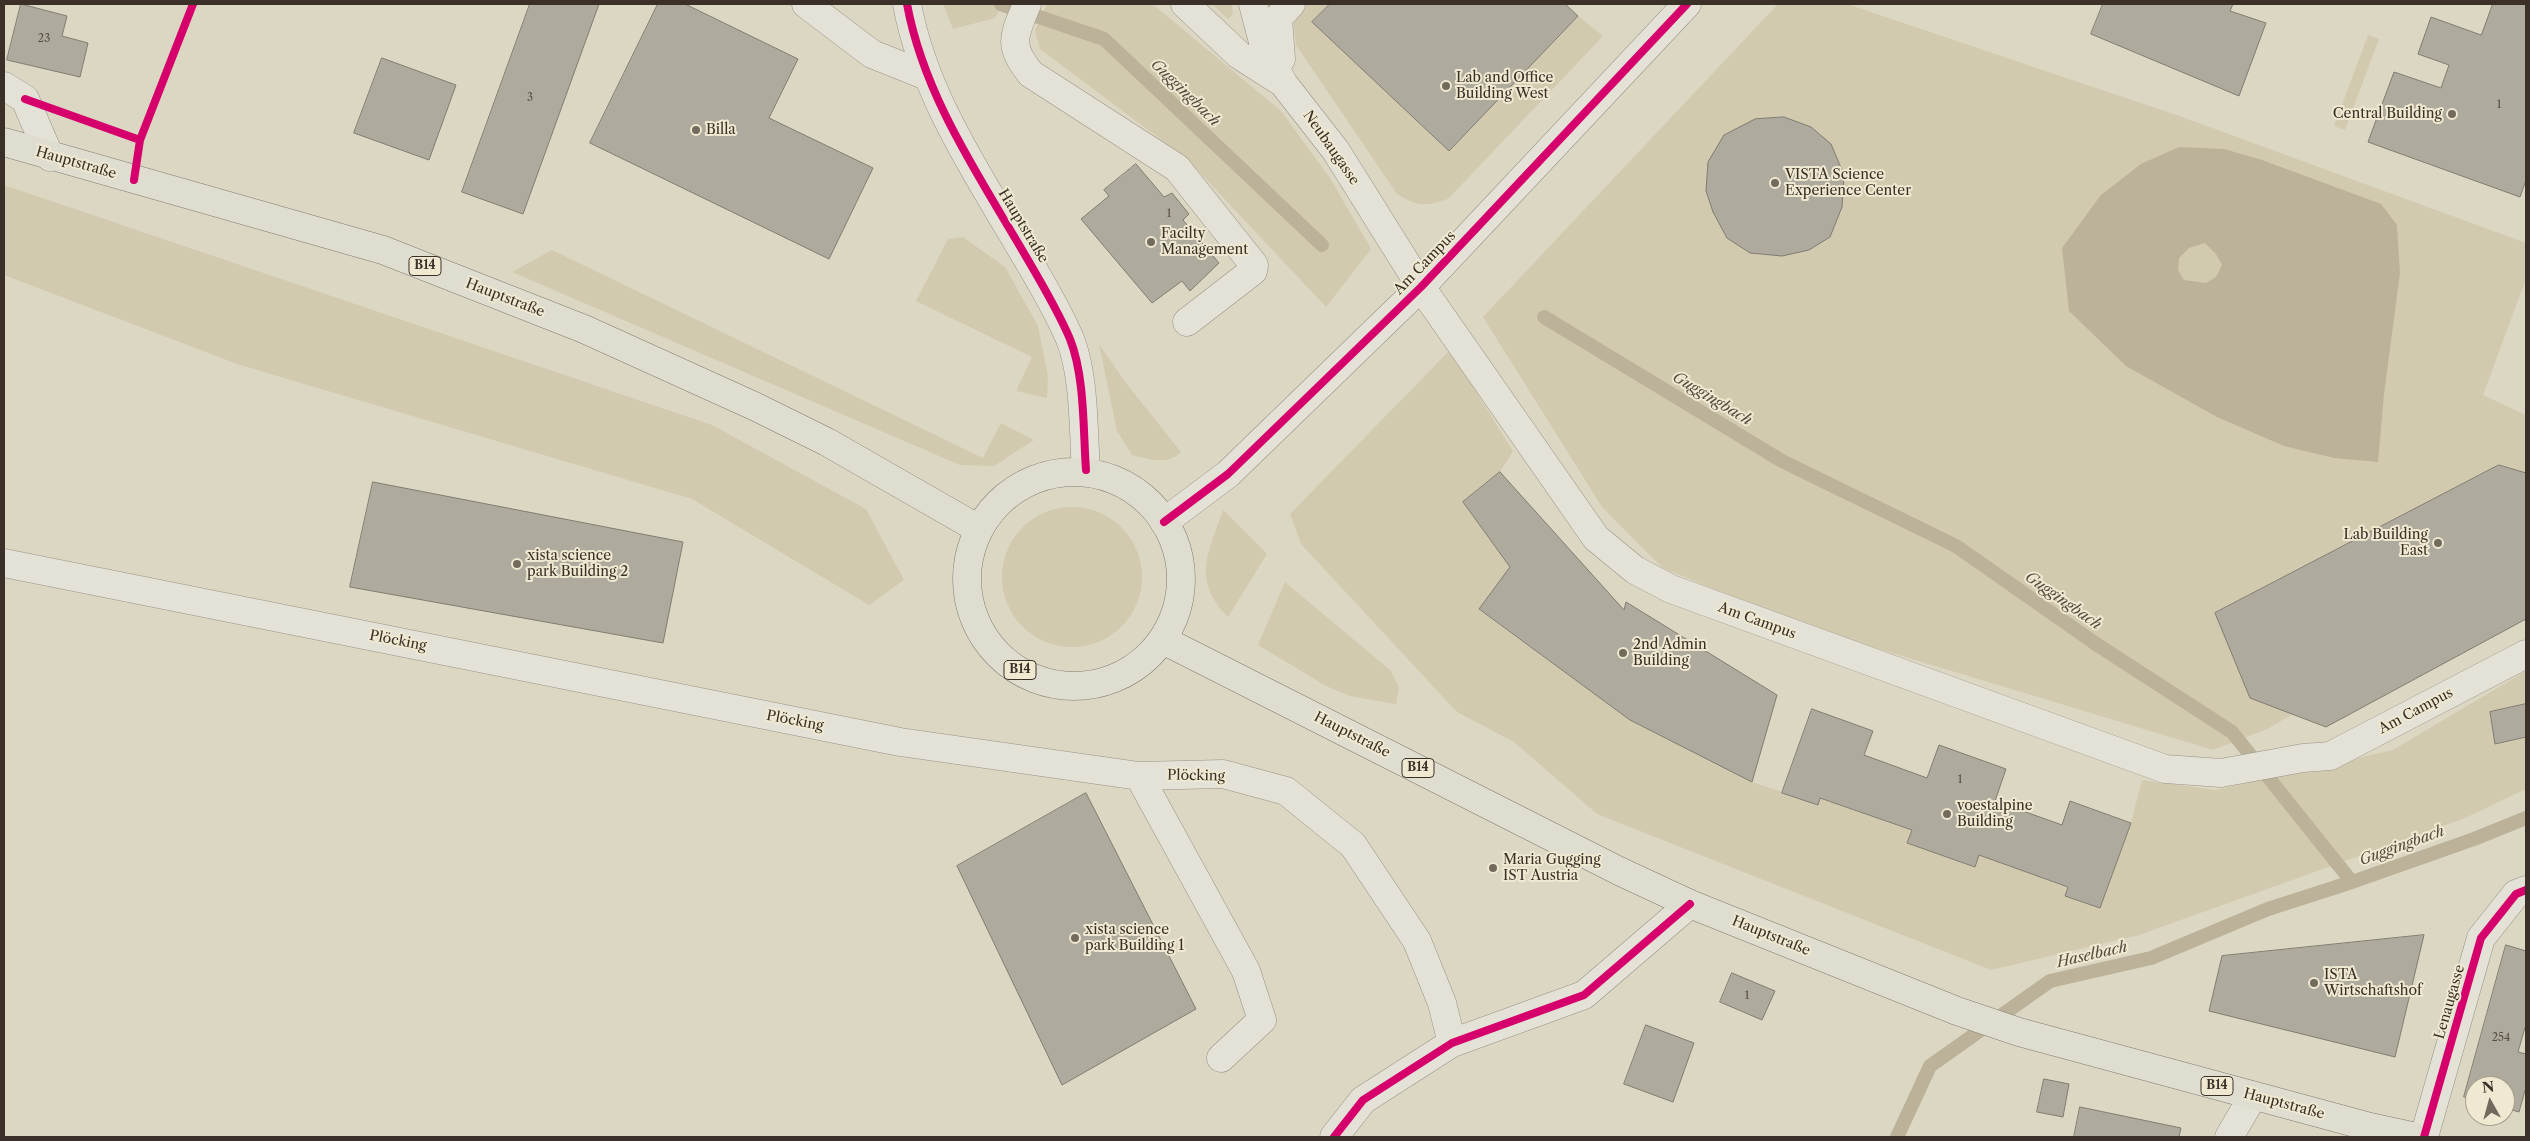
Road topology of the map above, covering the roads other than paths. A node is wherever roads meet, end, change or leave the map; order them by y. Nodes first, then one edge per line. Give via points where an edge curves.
1 (806, 4) edge
2 (1027, 4) edge
3 (1185, 4) edge
4 (1253, 4) edge
5 (1291, 4) edge
6 (1687, 4) edge
7 (907, 6) edge
8 (927, 76) junction
9 (1283, 83) junction
10 (4, 86) edge
11 (4, 142) edge
12 (50, 156) junction
13 (1421, 287) junction
14 (1187, 322) dead end
15 (1086, 470) junction
16 (1164, 522) junction
17 (977, 528) junction
18 (4, 563) edge
19 (1163, 640) junction
20 (2526, 654) edge
21 (1138, 776) junction
22 (2526, 890) edge
23 (1690, 904) junction
24 (1452, 1043) junction
25 (1221, 1058) dead end
26 (2253, 1096) junction
27 (1334, 1137) edge
28 (2228, 1137) edge
29 (2416, 1137) edge
30 (2424, 1137) edge

1 - 8 street via 872,54
2 - 14 street via 1016,29 1014,46 1019,60 1030,74 1177,168 1254,265 1253,271
3 - 9 street via 1239,55
4 - 9 street, Neubaugasse via 1264,42
5 - 9 street via 1278,18
6 - 13 street, Am Campus
7 - 8 street, Hauptstraße via 914,41
8 - 15 street, Hauptstraße via 965,155 1039,278 1070,340 1078,376
9 - 13 street, Neubaugasse via 1336,151
10 - 12 street via 25,99
11 - 12 main road, Hauptstraße / B14
12 - 17 main road, Hauptstraße / B14 via 383,250 584,329 826,442
13 - 16 street, Am Campus via 1228,474
13 - 20 street, Am Campus via 1596,538 1635,570 1671,590 2165,769 2221,773 2330,756
15 - 16 main road, B14 via 1140,491
15 - 17 main road, B14 via 1058,473 1009,493
16 - 19 main road, B14 via 1182,568 1180,604
17 - 19 main road, B14 via 968,594 980,631 1007,664 1046,683 1084,687 1133,670
18 - 21 street, Plöcking via 900,742
19 - 23 main road, Hauptstraße / B14 via 1581,853
21 - 24 street, Plöcking via 1223,774 1286,791 1353,845 1417,942 1442,1003
21 - 25 street via 1246,971 1262,1020
22 - 30 street, Lenaugasse via 2516,894 2481,938
23 - 24 street via 1584,994
23 - 26 main road, Hauptstraße / B14 via 1957,1011 2019,1032
24 - 27 street via 1362,1100
26 - 28 street
26 - 29 main road, Hauptstraße / B14

